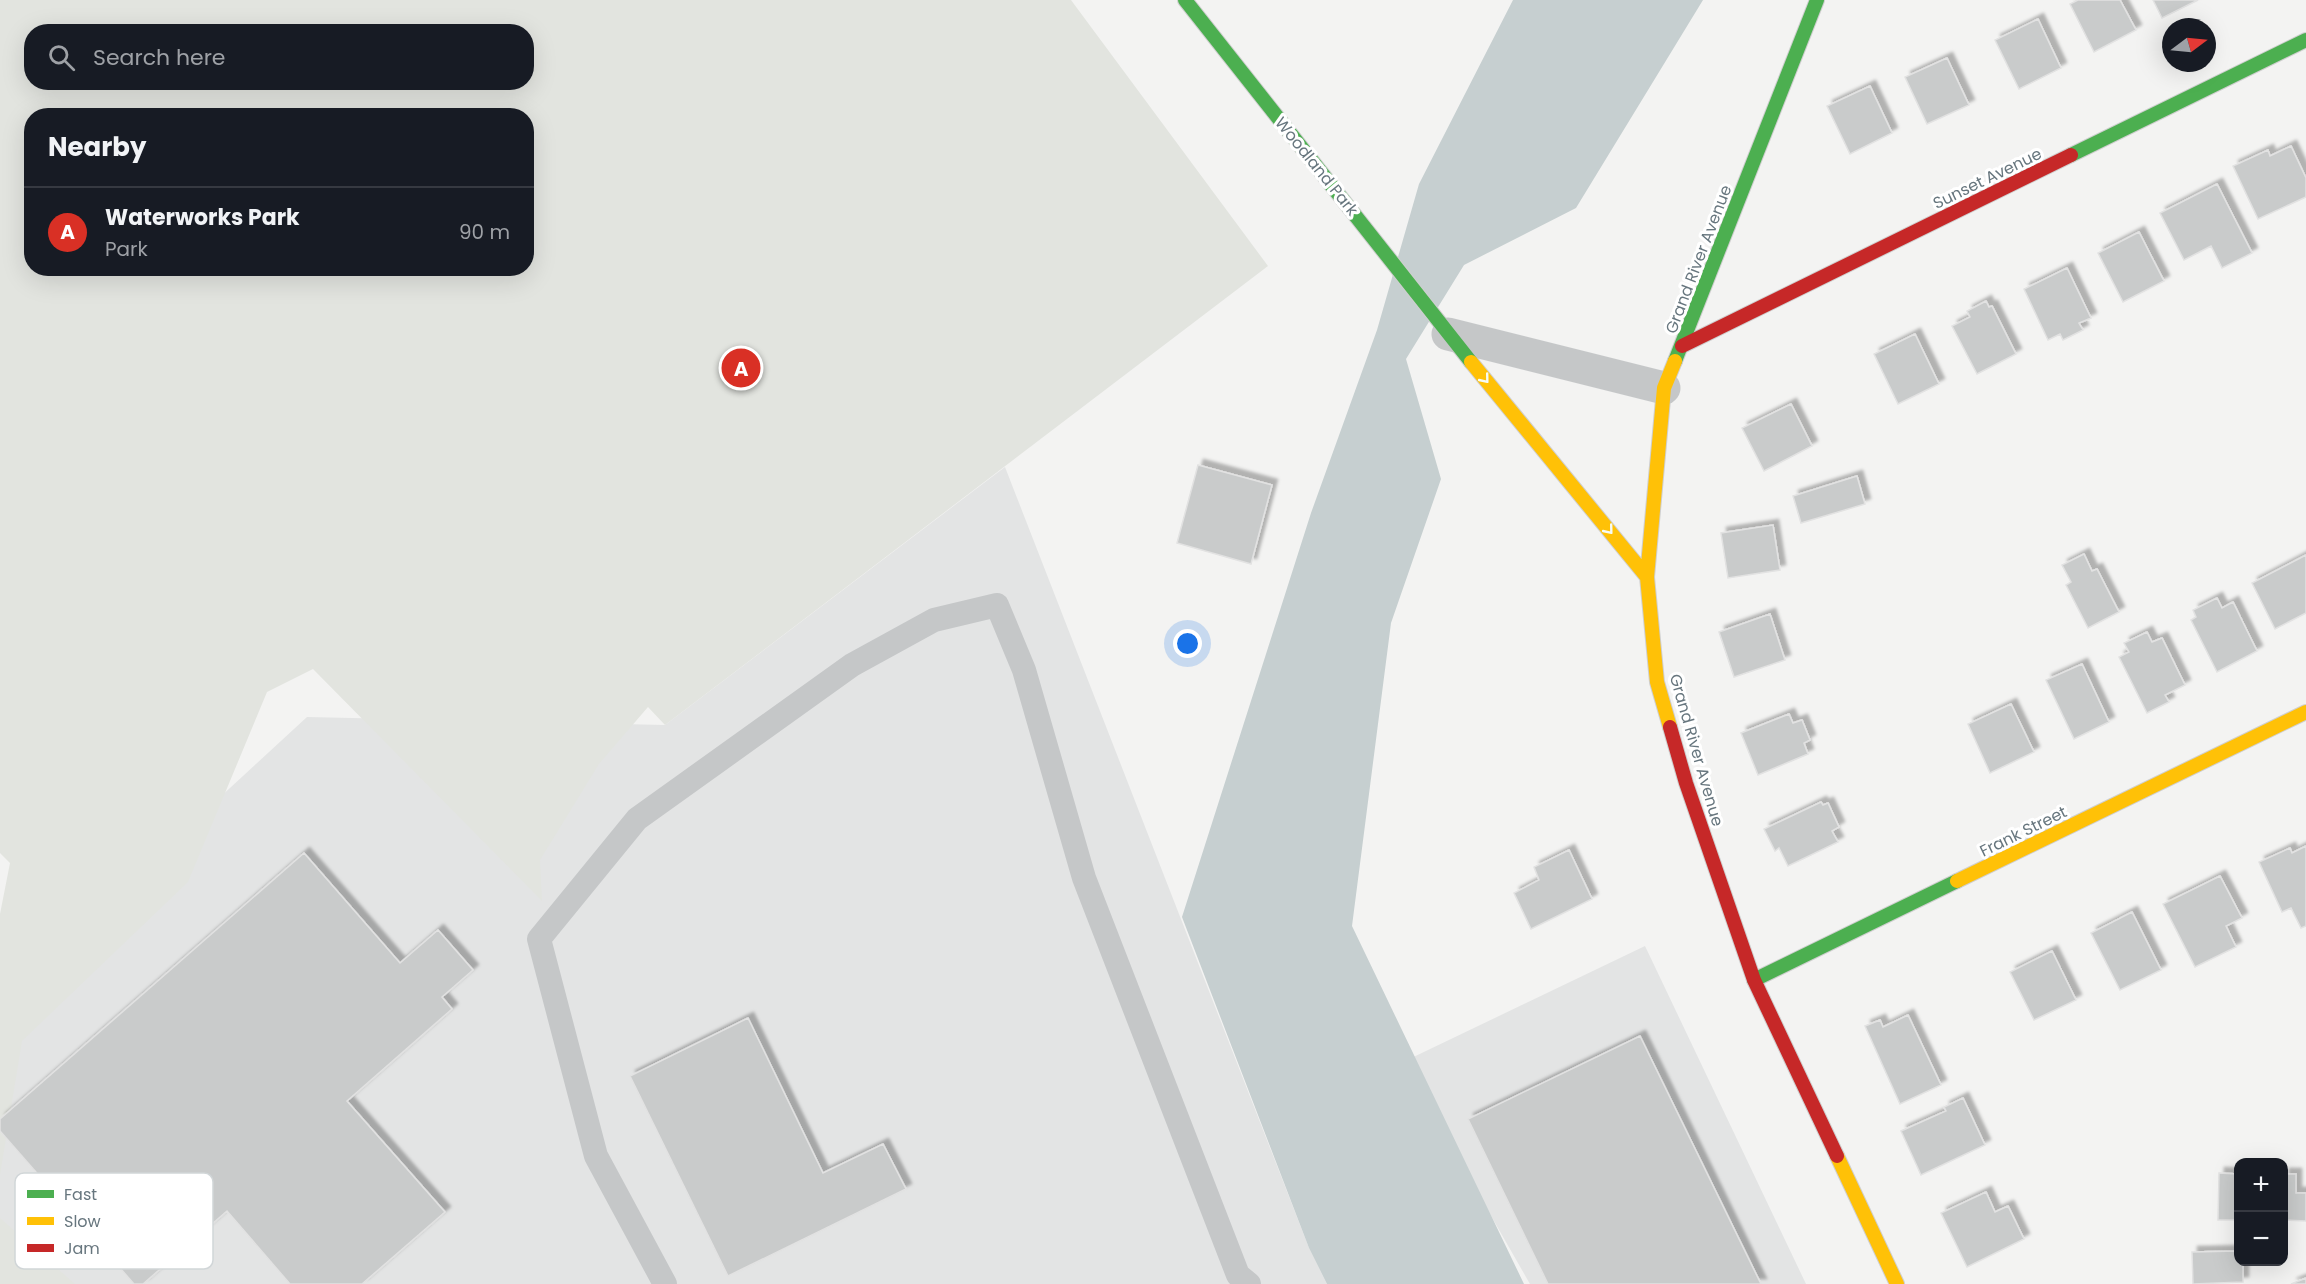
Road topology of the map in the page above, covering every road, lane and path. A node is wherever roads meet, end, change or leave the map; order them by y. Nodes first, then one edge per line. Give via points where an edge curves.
1 (1185, 0) edge
2 (1817, 0) edge
3 (2306, 40) edge
4 (1448, 334) junction
5 (1682, 346) junction
6 (1664, 388) junction
7 (1647, 578) junction
8 (2306, 712) edge
9 (1754, 980) junction
10 (665, 1284) edge
11 (1249, 1284) edge
12 (1897, 1284) edge

1 - 4 street, Woodland Park
2 - 5 street, Grand River Avenue
3 - 5 street, Sunset Avenue
4 - 6 street
4 -> 7 street, Woodland Park
5 - 6 street, Grand River Avenue
6 - 7 street, Grand River Avenue
7 - 9 street, Grand River Avenue via 1657,682 1686,783
8 - 9 street, Frank Street
9 - 12 street, Grand River Avenue
10 - 11 lane via 596,1156 539,939 637,819 852,665 934,620 997,605 1024,670 1084,878 1238,1275

